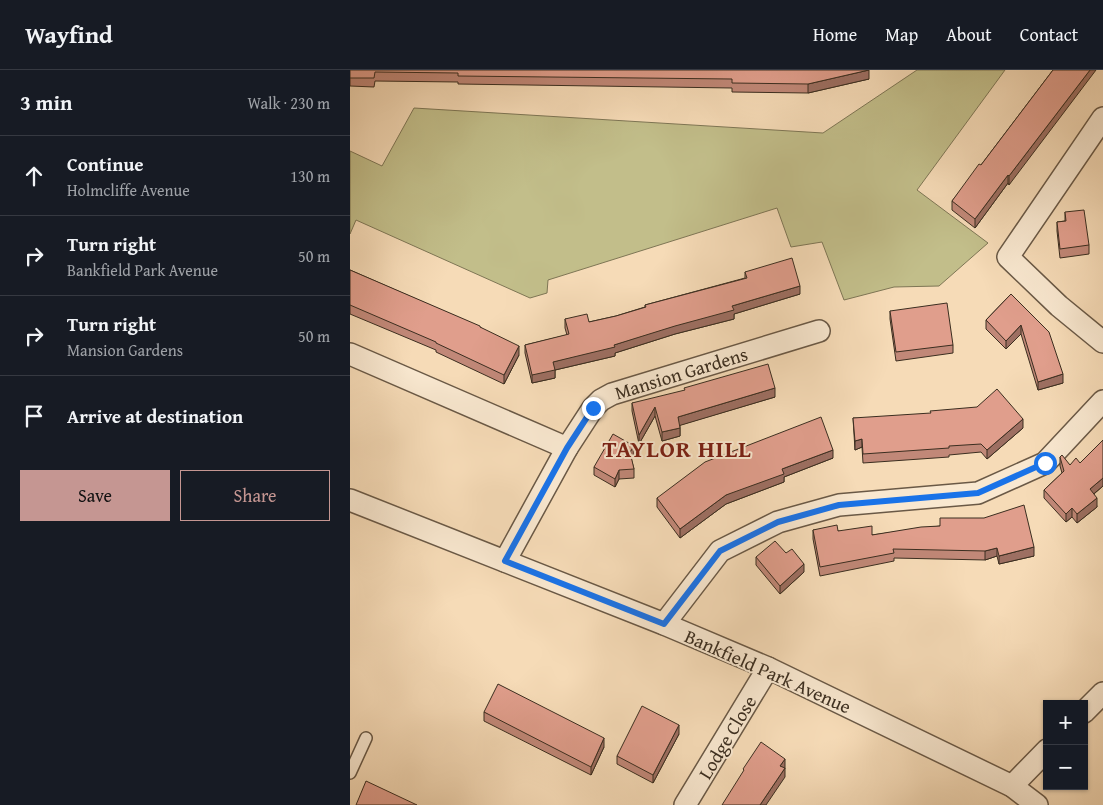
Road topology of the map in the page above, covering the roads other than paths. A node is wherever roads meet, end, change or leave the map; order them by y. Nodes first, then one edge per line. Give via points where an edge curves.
1 (1103, 118) edge
2 (819, 331) dead end
3 (1103, 342) edge
4 (352, 360) edge
5 (1103, 401) edge
6 (567, 448) junction
7 (350, 500) edge
8 (505, 561) junction
9 (664, 624) junction
10 (768, 668) junction
11 (1103, 693) edge
12 (1088, 708) edge
13 (366, 738) dead end
14 (1043, 754) edge
15 (350, 773) edge
16 (1012, 786) junction
17 (685, 805) edge
18 (1037, 805) edge

1 - 3 street via 1008,257 1059,306
2 - 6 street, Mansion Gardens via 612,394 593,408
4 - 6 street
5 - 9 street via 1045,463 978,493 839,505 778,522 728,546 720,551
6 - 8 street, Mansion Gardens
7 - 8 street, Bankfield Park Avenue
8 - 9 street, Bankfield Park Avenue
9 - 10 street, Bankfield Park Avenue
10 - 16 street, Bankfield Park Avenue
10 - 17 street, Lodge Close
11 - 12 street
13 - 15 lane
14 - 16 street
16 - 18 street, Bankfield Park Avenue

